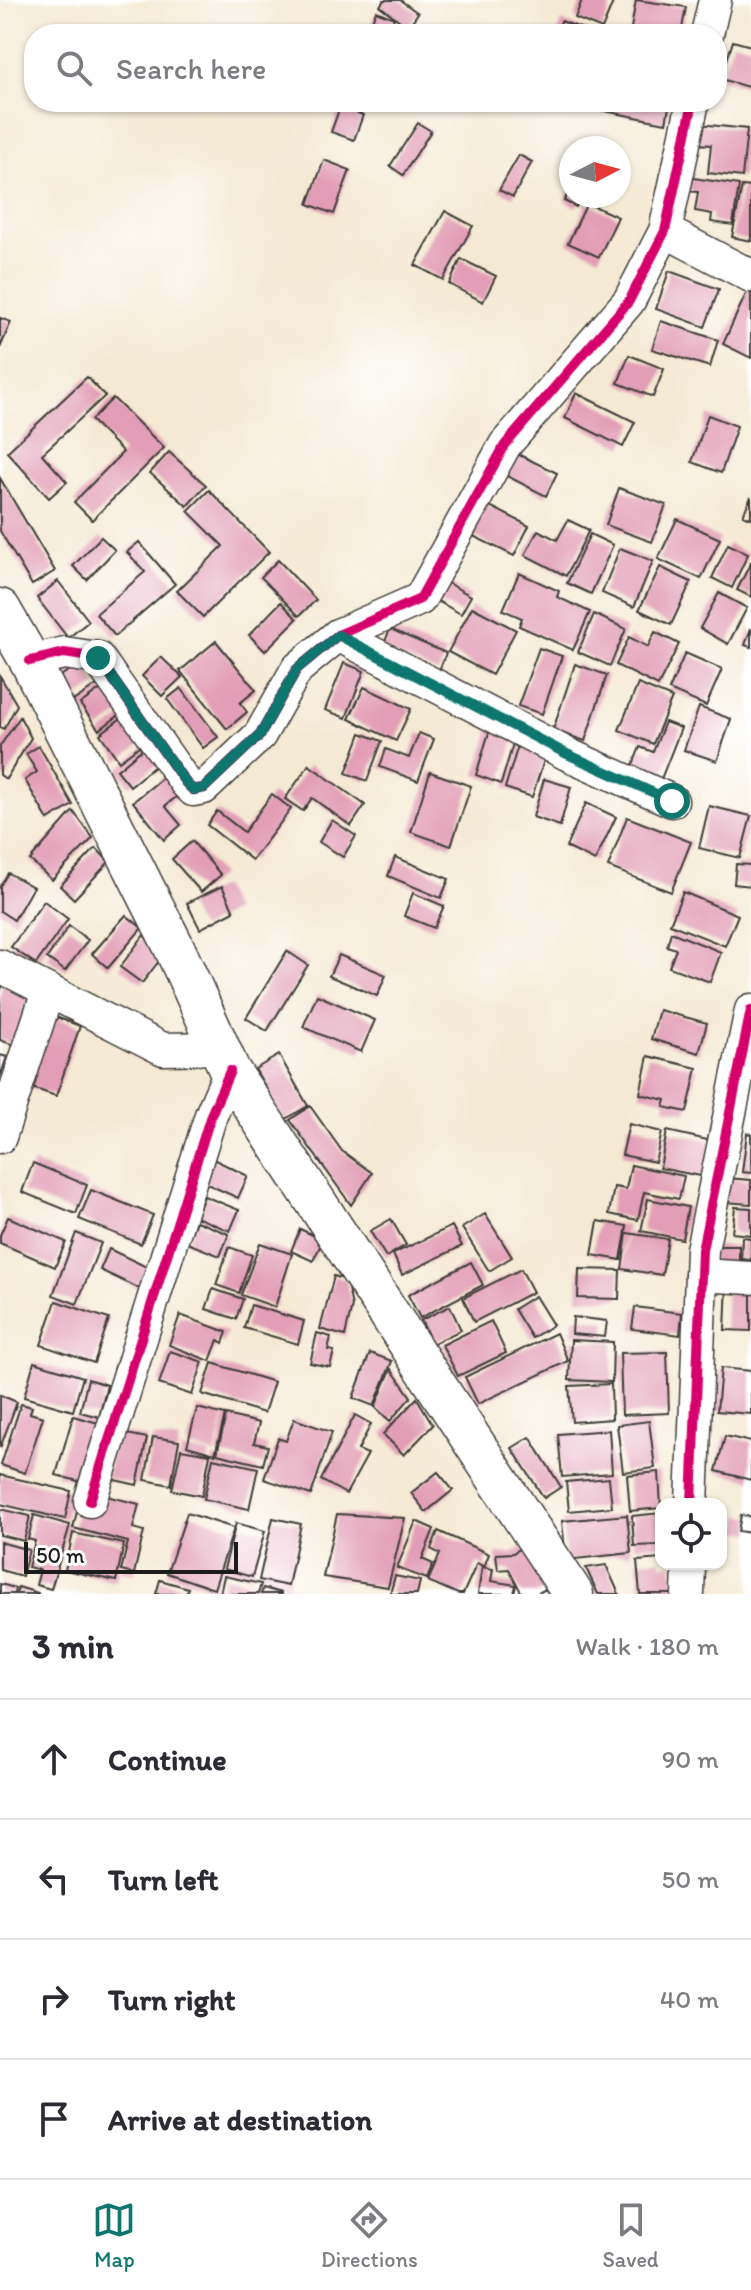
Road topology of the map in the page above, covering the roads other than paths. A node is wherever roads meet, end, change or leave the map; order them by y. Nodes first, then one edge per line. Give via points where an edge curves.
1 (715, 0) edge
2 (709, 24) edge
3 (691, 112) edge
4 (665, 231) junction
5 (751, 276) edge
6 (0, 609) edge
7 (338, 635) junction
8 (30, 661) junction
9 (672, 801) dead end
10 (0, 966) edge
11 (48, 991) junction
12 (751, 1010) edge
13 (226, 1060) junction
14 (0, 1137) edge
15 (701, 1275) junction
16 (751, 1278) edge
17 (692, 1498) edge
18 (90, 1501) dead end
19 (689, 1570) edge
20 (573, 1594) edge
21 (688, 1594) edge

1 - 2 street
3 - 4 street
4 - 5 street
4 - 7 street via 629,301 505,445 420,599
6 - 8 main road
7 - 8 street via 297,669 260,735 204,788 193,790 98,658 64,653
7 - 9 street via 567,754
8 - 13 main road
10 - 11 street
11 - 13 street via 163,1049
11 - 14 street
12 - 15 street
13 - 18 street
13 - 20 main road
15 - 16 street
15 - 17 street
19 - 21 street

